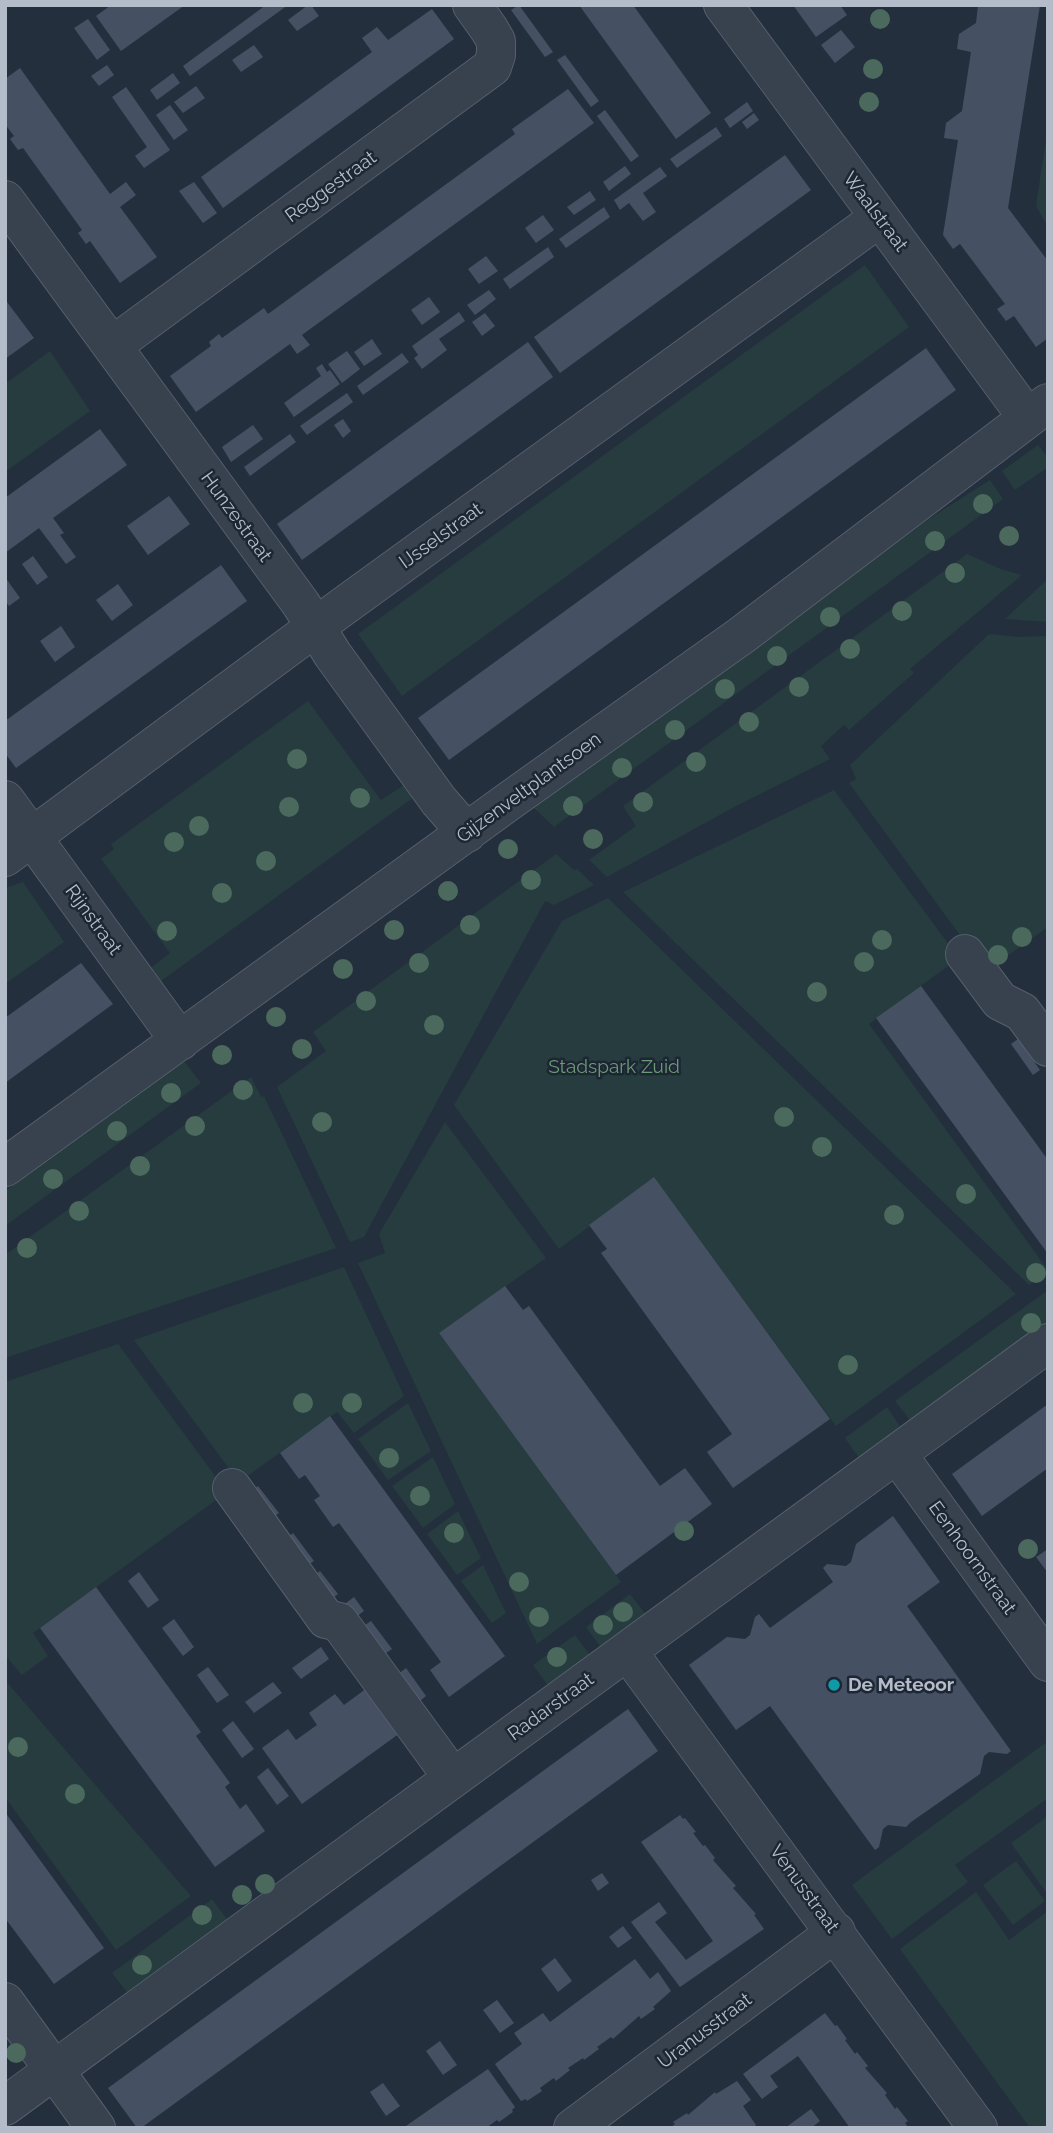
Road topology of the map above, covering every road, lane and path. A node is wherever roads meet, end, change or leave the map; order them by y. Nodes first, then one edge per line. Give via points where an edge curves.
1 (472, 5) edge
2 (723, 5) edge
3 (5, 200) edge
4 (879, 218) junction
5 (113, 346) junction
6 (1037, 410) edge
7 (316, 628) junction
8 (5, 800) edge
9 (467, 833) junction
10 (19, 846) edge
11 (965, 954) dead end
12 (180, 1041) junction
13 (1048, 1047) edge
14 (5, 1167) edge
15 (1048, 1343) edge
16 (897, 1454) junction
17 (232, 1488) dead end
18 (628, 1652) junction
19 (1048, 1662) edge
20 (453, 1778) junction
21 (836, 1932) junction
22 (5, 2002) edge
23 (54, 2070) junction
24 (5, 2106) edge
25 (96, 2128) edge
26 (573, 2128) edge
27 (978, 2128) edge

1 - 5 street, Reggestraat via 496,41 492,67
2 - 4 street, Waalstraat
3 - 5 street, Hunzestraat
4 - 6 street, Waalstraat
4 - 7 street, IJsselstraat
5 - 7 street, Hunzestraat
6 - 9 street, Gijzenveltplantsoen via 742,635
7 - 9 street, Hunzestraat via 439,801
7 - 10 street, IJsselstraat
8 - 10 street, Rijnstraat
9 - 12 street, Gijzenveltplantsoen
10 - 12 street, Rijnstraat
11 - 13 street via 1000,1001 1022,1012
12 - 14 street, Gijzenveltplantsoen
15 - 16 street, Radarstraat
16 - 18 street, Radarstraat
16 - 19 street, Eenhoornstraat
17 - 20 street via 326,1619 339,1622
18 - 20 street, Radarstraat
18 - 21 street, Venusstraat
20 - 23 street, Radarstraat
21 - 26 street, Uranusstraat
21 - 27 street, Venusstraat
22 - 23 street
23 - 24 street, Radarstraat
23 - 25 street

